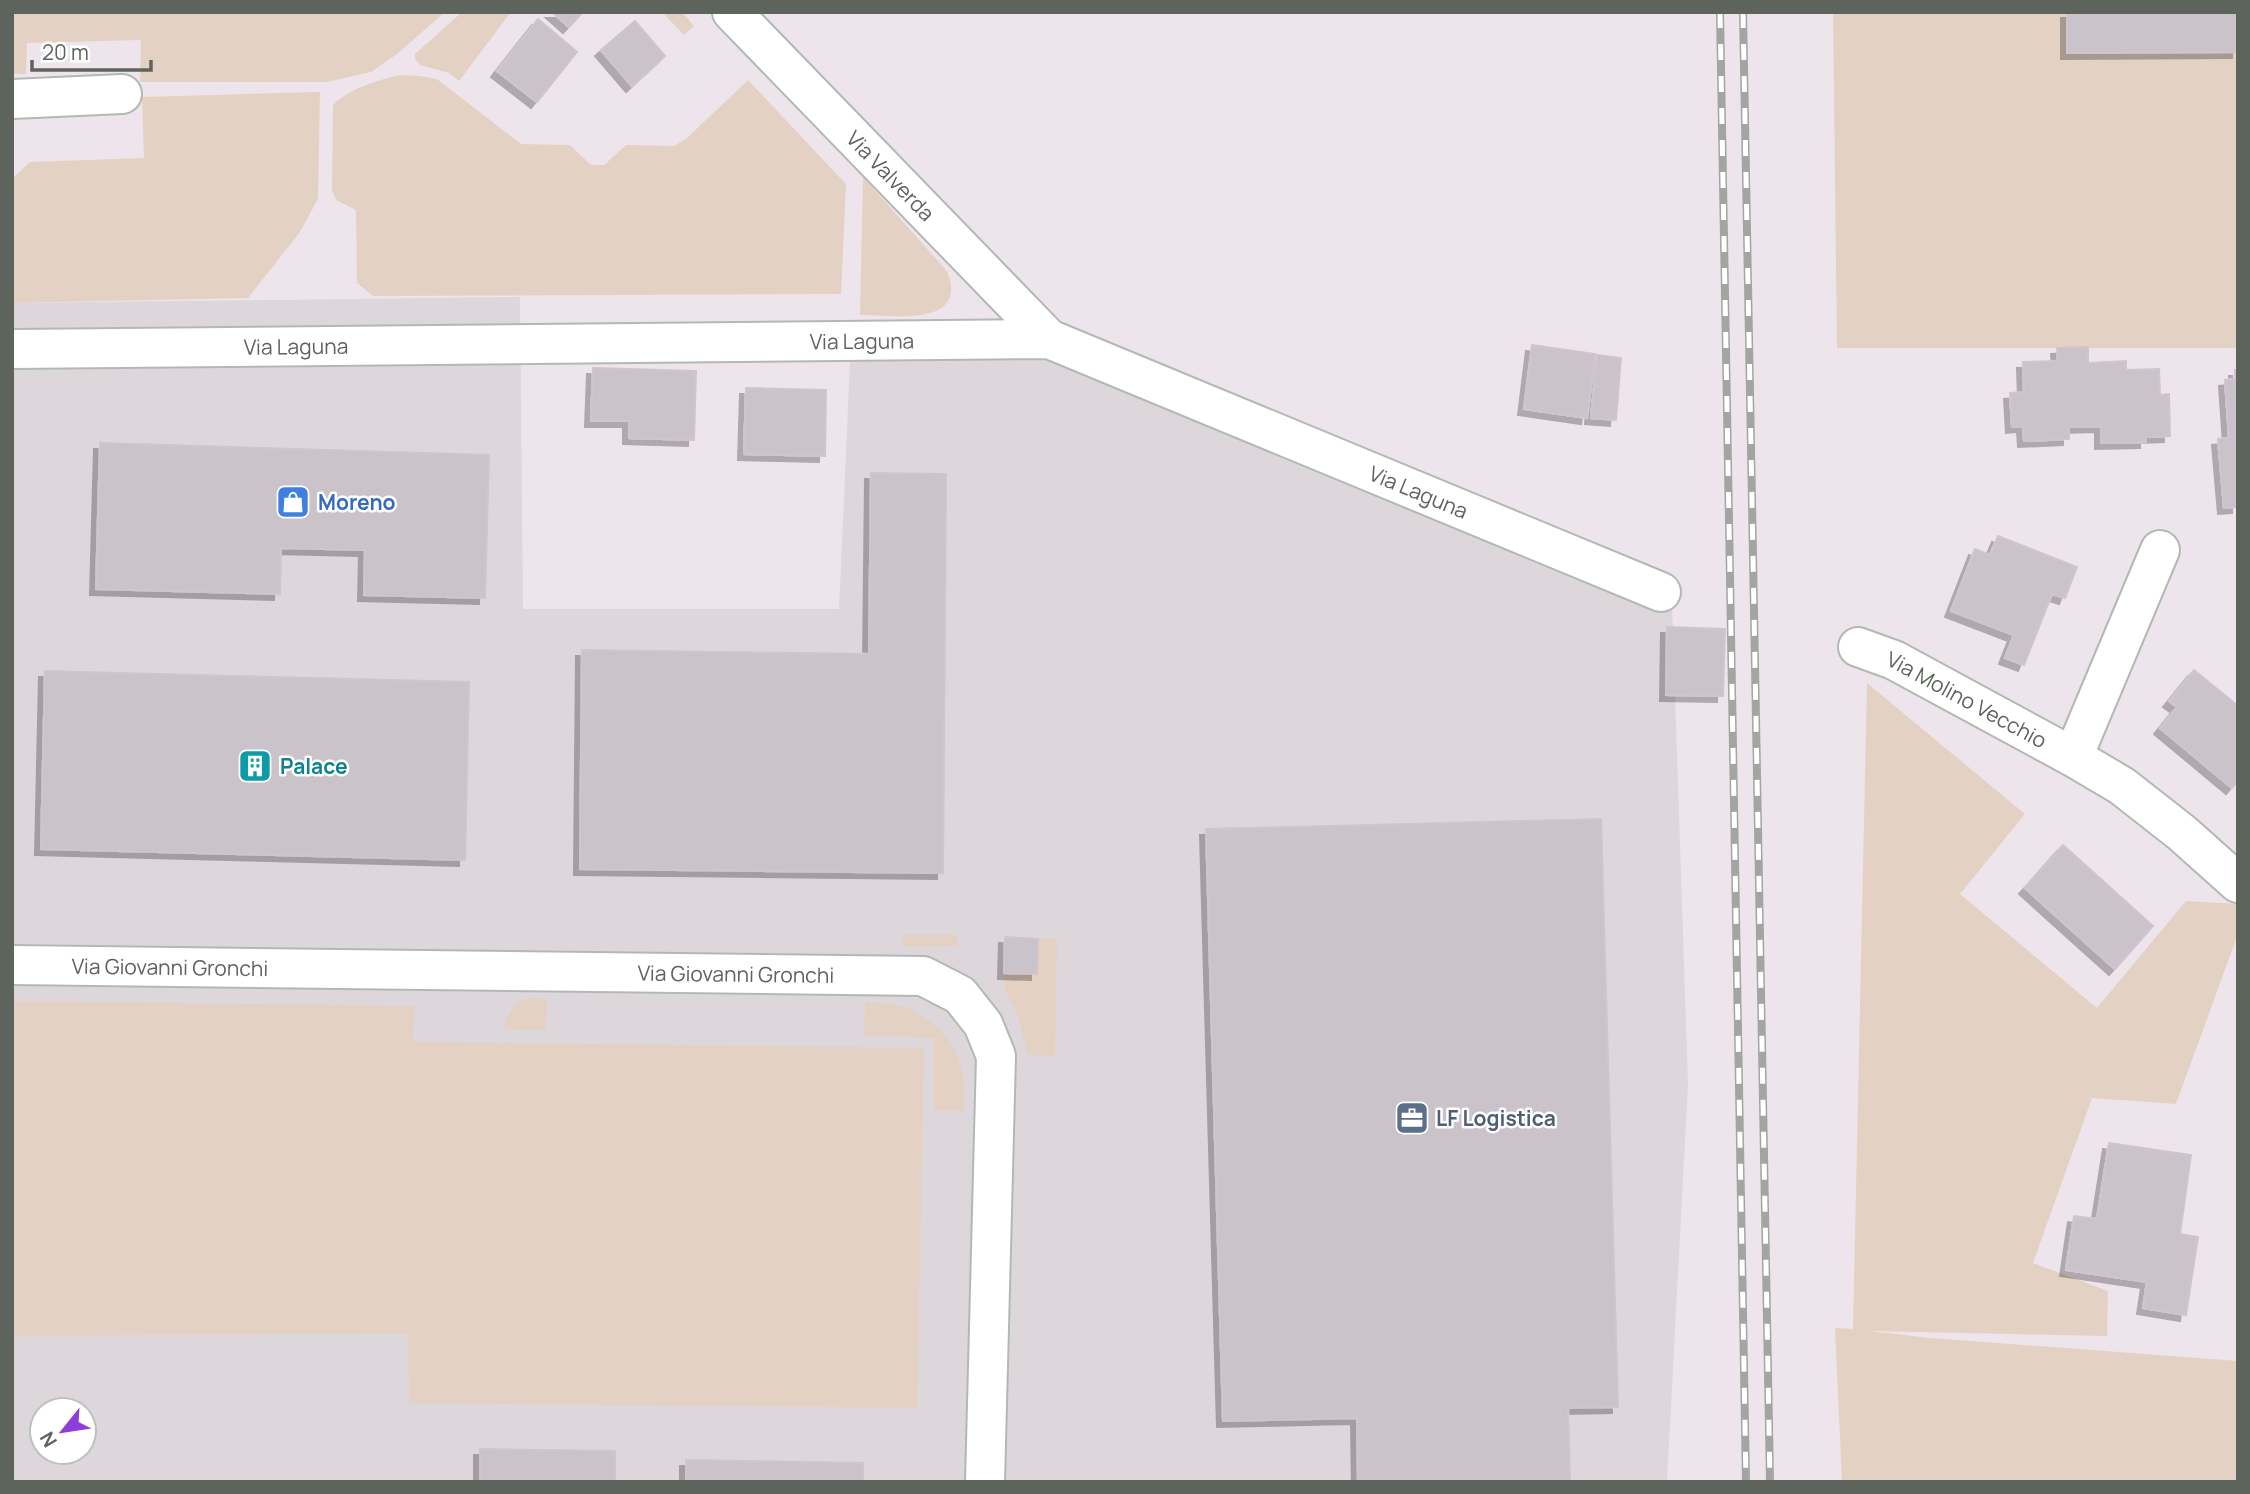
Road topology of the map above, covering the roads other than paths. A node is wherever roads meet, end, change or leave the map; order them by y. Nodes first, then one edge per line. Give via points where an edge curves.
1 (732, 12) edge
2 (122, 94) dead end
3 (12, 99) edge
4 (1049, 339) junction
5 (12, 349) edge
6 (2160, 550) dead end
7 (1661, 592) dead end
8 (1858, 647) dead end
9 (2073, 757) junction
10 (2234, 873) edge
11 (12, 965) edge
12 (985, 1482) edge

1 - 4 street, Via Valverda
2 - 3 street
4 - 5 street, Via Laguna
4 - 7 street, Via Laguna
6 - 9 street, Via Molino Vecchio
8 - 9 street, Via Molino Vecchio via 1894,660
9 - 10 street, Via Molino Vecchio via 2122,786
11 - 12 street, Via Giovanni Gronchi via 923,976 960,995 983,1024 996,1056

